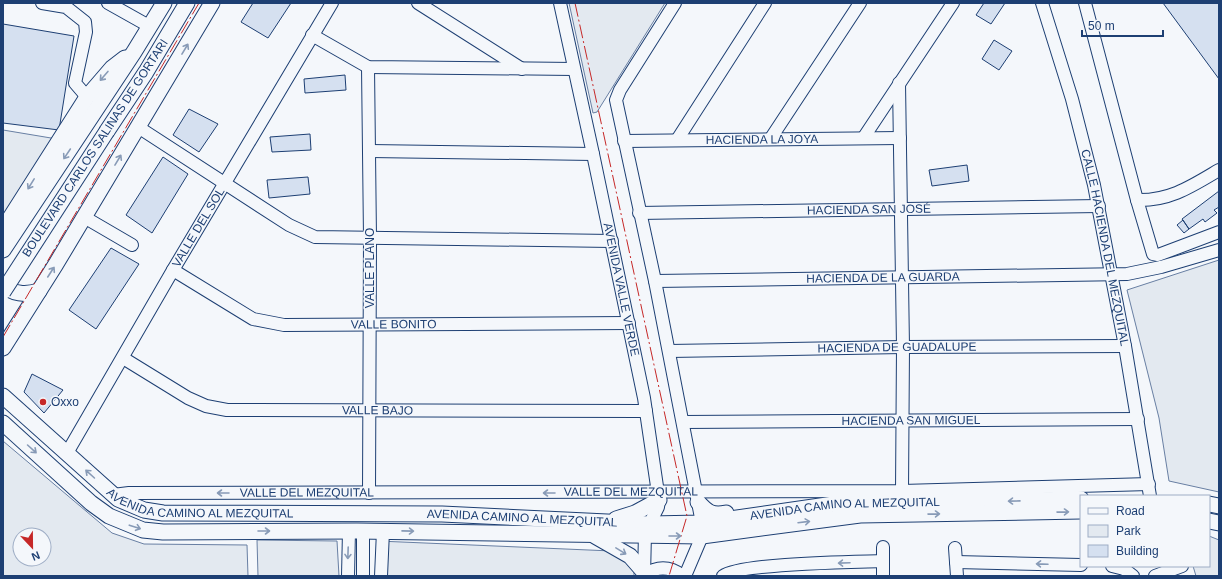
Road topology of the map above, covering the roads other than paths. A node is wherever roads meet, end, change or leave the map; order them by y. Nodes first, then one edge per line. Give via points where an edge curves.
1 (42, 3) edge
2 (108, 3) edge
3 (164, 3) edge
4 (187, 3) edge
5 (212, 3) edge
6 (332, 3) edge
7 (418, 3) edge
8 (560, 3) edge
9 (675, 3) edge
10 (765, 3) edge
11 (860, 3) edge
12 (953, 3) edge
13 (1042, 3) edge
14 (1085, 3) edge
15 (149, 26) junction
16 (312, 35) junction
17 (134, 52) junction
18 (368, 67) junction
19 (523, 70) junction
20 (574, 70) junction
21 (900, 83) junction
22 (87, 97) junction
23 (138, 127) junction
24 (864, 137) junction
25 (771, 138) junction
26 (900, 138) junction
27 (624, 140) junction
28 (677, 140) junction
29 (370, 151) junction
30 (594, 154) junction
31 (1219, 170) edge
32 (226, 183) junction
33 (1137, 200) junction
34 (1099, 206) junction
35 (900, 208) junction
36 (639, 213) junction
37 (84, 217) junction
38 (3, 228) edge
39 (1219, 232) edge
40 (370, 238) junction
41 (612, 241) junction
42 (132, 245) dead end
43 (3, 250) edge
44 (1219, 250) edge
45 (173, 270) junction
46 (1112, 274) junction
47 (901, 278) junction
48 (655, 281) junction
49 (3, 285) edge
50 (39, 291) junction
51 (3, 292) edge
52 (629, 323) junction
53 (370, 324) junction
54 (9, 328) edge
55 (1125, 346) junction
56 (903, 347) junction
57 (3, 348) edge
58 (669, 351) junction
59 (123, 358) junction
60 (3, 396) edge
61 (370, 409) junction
62 (646, 411) junction
63 (1138, 419) junction
64 (903, 420) junction
65 (683, 422) junction
66 (3, 423) edge
67 (67, 453) junction
68 (1149, 490) edge
69 (902, 491) junction
70 (369, 493) junction
71 (113, 495) junction
72 (659, 496) junction
73 (697, 497) junction
74 (1080, 499) edge
75 (834, 504) junction
76 (1080, 511) edge
77 (341, 514) junction
78 (371, 514) junction
79 (356, 527) junction
80 (596, 529) junction
81 (702, 529) junction
82 (647, 530) junction
83 (383, 531) junction
84 (883, 547) dead end
85 (955, 548) dead end
86 (883, 561) junction
87 (956, 562) junction
88 (1080, 565) edge
89 (1118, 567) edge
90 (1179, 567) edge
91 (1162, 573) edge
92 (644, 574) edge
93 (348, 576) edge
94 (363, 576) edge
95 (381, 576) edge
96 (684, 576) edge
97 (723, 576) edge
98 (883, 576) edge
99 (956, 576) edge
100 (1133, 576) edge

1 - 22 street via 66,7 85,22 86,32 75,84
2 - 15 street
3 - 15 main road, BOULEVARD CARLOS SALINAS DE GORTARI
4 - 51 main road, BOULEVARD CARLOS SALINAS DE GORTARI, bridge via 146,72
23 -> 5 main road
6 - 16 street, VALLE DEL SOL
7 - 19 street
8 - 20 street, AVENIDA VALLE VERDE
9 - 27 street via 616,100
10 - 28 street
11 - 25 street
12 - 21 street
13 - 34 street, CALLE HACIENDA DEL MEZQUITAL via 1082,135
14 - 33 street
15 - 17 main road, BOULEVARD CARLOS SALINAS DE GORTARI
16 - 18 street
16 - 32 street, VALLE DEL SOL
17 -> 22 main road via 112,68
17 -> 43 main road, BOULEVARD CARLOS SALINAS DE GORTARI
18 - 19 street
18 - 29 street, VALLE PLANO
19 - 20 street
20 - 30 street, AVENIDA VALLE VERDE
21 - 24 street
21 - 26 street
22 -> 38 main road
23 - 32 street
37 -> 23 main road
24 - 25 street, HACIENDA LA JOYA
24 - 26 street, HACIENDA LA JOYA
25 - 28 street, HACIENDA LA JOYA
26 - 35 street
27 - 28 street, HACIENDA LA JOYA
27 - 36 street
29 - 30 street
29 - 40 street, VALLE PLANO
30 - 41 street, AVENIDA VALLE VERDE
31 - 33 street via 1166,197
32 - 40 street via 306,234 328,239
32 - 45 street, VALLE DEL SOL
33 - 39 street via 1153,254 1158,255
34 - 35 street, HACIENDA SAN JOSÉ
34 - 46 street, CALLE HACIENDA DEL MEZQUITAL
35 - 36 street, HACIENDA SAN JOSÉ
35 - 47 street
36 - 48 street
37 - 42 street
50 -> 37 main road
40 - 41 street
40 - 53 street, VALLE PLANO
41 - 52 street, AVENIDA VALLE VERDE
44 - 46 street, HACIENDA DE LA GUARDA via 1161,267 1127,274
45 - 53 street, VALLE BONITO via 253,319 284,325
45 - 59 street, VALLE DEL SOL
46 - 47 street, HACIENDA DE LA GUARDA
46 - 55 street, CALLE HACIENDA DEL MEZQUITAL
47 - 48 street, HACIENDA DE LA GUARDA
47 - 56 street
48 - 58 street
49 - 50 main road via 18,293
50 - 54 main road
52 - 53 street, VALLE BONITO
52 - 62 street, AVENIDA VALLE VERDE
53 - 61 street, VALLE PLANO
54 - 57 main road
55 - 56 street, HACIENDA DE GUADALUPE
55 - 63 street, CALLE HACIENDA DEL MEZQUITAL
56 - 58 street, HACIENDA DE GUADALUPE
56 - 64 street
58 - 65 street
59 - 61 street, VALLE BAJO via 188,398 206,406 227,410
59 - 67 street, VALLE DEL SOL
60 - 67 main road, AVENIDA CAMINO AL MEZQUITAL
61 - 62 street, VALLE BAJO
61 - 70 street, VALLE PLANO
62 - 72 street, AVENIDA VALLE VERDE
63 - 64 street, HACIENDA SAN MIGUEL
63 - 68 street, CALLE HACIENDA DEL MEZQUITAL
64 - 65 street, HACIENDA SAN MIGUEL
64 - 69 street
65 - 73 street
66 -> 79 main road, AVENIDA CAMINO AL MEZQUITAL via 109,516 144,530 163,532
71 -> 67 main road, AVENIDA CAMINO AL MEZQUITAL
68 - 69 street, VALLE DEL MEZQUITAL
69 - 73 street, VALLE DEL MEZQUITAL
70 -> 71 street, VALLE DEL MEZQUITAL
72 -> 70 street, VALLE DEL MEZQUITAL
71 - 77 main road, AVENIDA CAMINO AL MEZQUITAL via 131,506 164,513
72 - 73 street, VALLE DEL MEZQUITAL
72 - 80 main road via 624,517
72 - 82 street, AVENIDA VALLE VERDE via 658,507
73 - 75 main road via 708,513 716,515 789,503
73 - 81 street
74 -> 75 main road, AVENIDA CAMINO AL MEZQUITAL
75 - 81 main road, AVENIDA CAMINO AL MEZQUITAL
81 -> 76 main road, AVENIDA CAMINO AL MEZQUITAL via 860,515
77 - 78 main road, AVENIDA CAMINO AL MEZQUITAL
77 - 79 main road
78 - 79 main road
78 - 80 main road, AVENIDA CAMINO AL MEZQUITAL via 491,515
79 - 83 main road, AVENIDA CAMINO AL MEZQUITAL
79 -> 93 street
79 - 94 street
80 - 82 main road, AVENIDA CAMINO AL MEZQUITAL
83 -> 80 main road, AVENIDA CAMINO AL MEZQUITAL
80 -> 92 main road via 630,556
81 - 82 main road, AVENIDA CAMINO AL MEZQUITAL
81 - 96 street
82 - 92 street, AVENIDA VALLE VERDE
83 - 95 street
84 - 86 street
85 - 87 street
86 -> 97 street via 749,569
86 - 98 street
88 -> 87 street
87 - 99 street
89 - 100 street via 1124,568
90 - 91 street
92 - 96 street via 661,568 674,570

